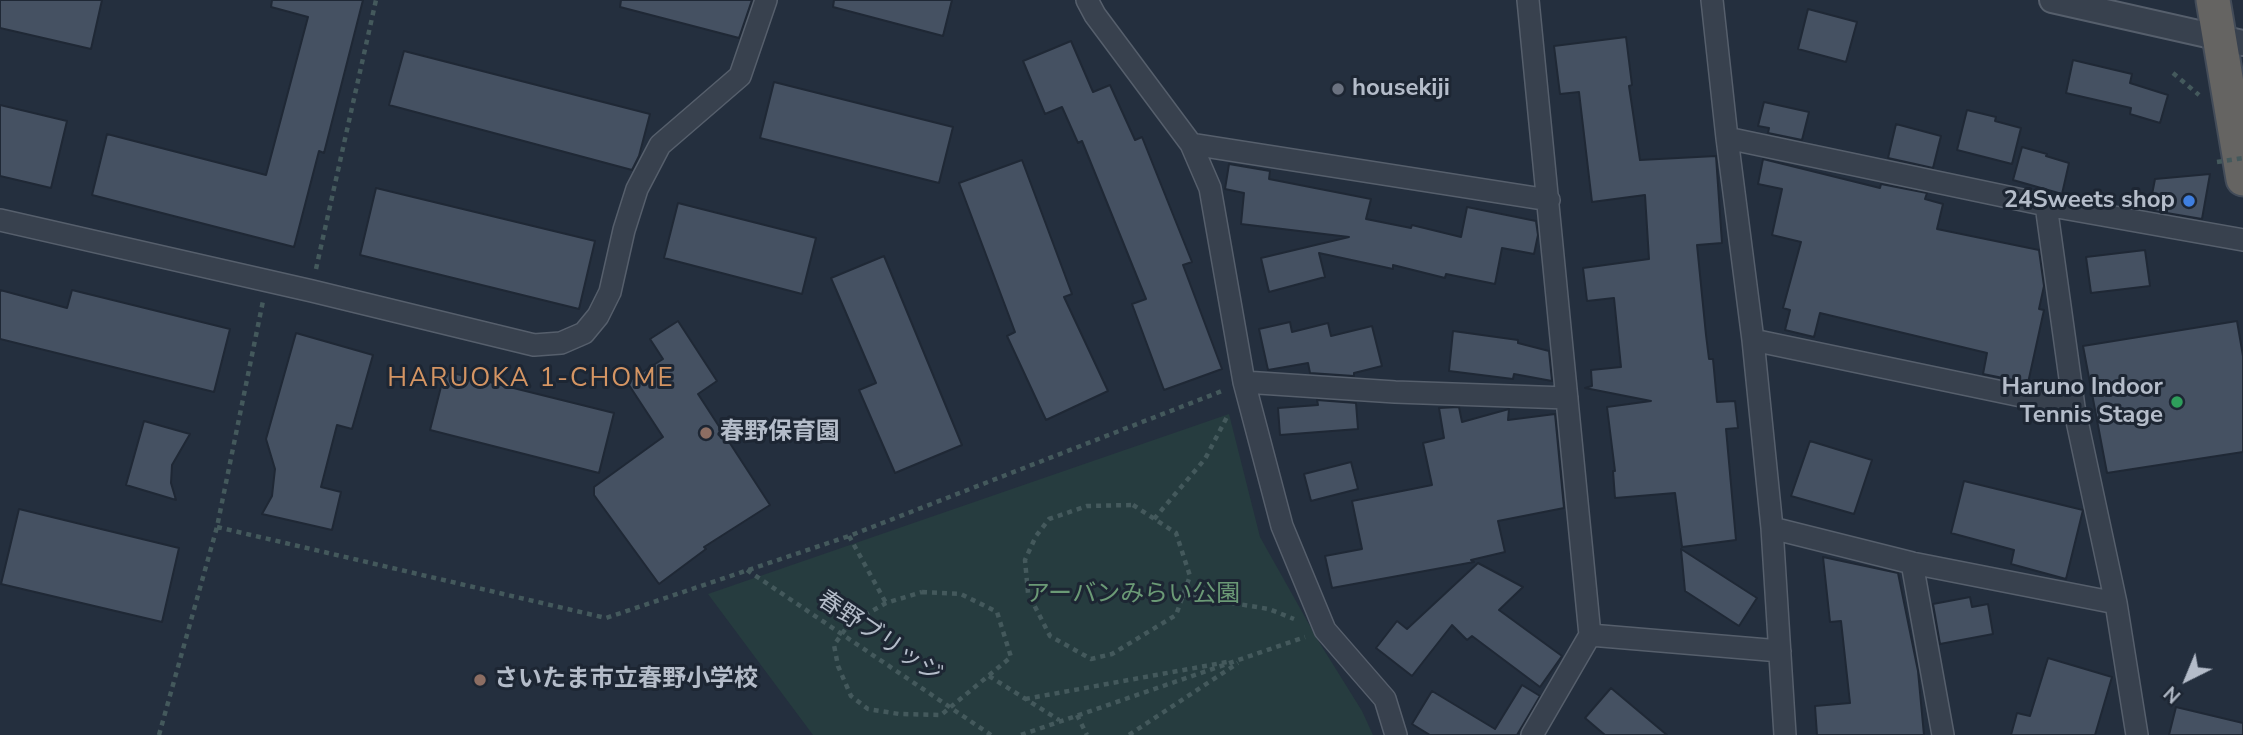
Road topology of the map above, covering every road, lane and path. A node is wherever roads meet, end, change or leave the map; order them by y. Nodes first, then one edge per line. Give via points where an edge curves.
1 (376, 0) edge
2 (766, 0) edge
3 (1087, 0) edge
4 (1528, 0) edge
5 (1712, 0) edge
6 (2052, 0) edge
7 (2213, 0) edge
8 (2232, 41) edge
9 (1727, 138) junction
10 (1191, 144) junction
11 (2243, 158) edge
12 (2230, 171) edge
13 (1549, 200) junction
14 (2046, 205) junction
15 (0, 220) edge
16 (2243, 240) edge
17 (267, 282) junction
18 (312, 291) junction
19 (1753, 340) junction
20 (1244, 382) junction
21 (1567, 398) junction
22 (2074, 407) junction
23 (1154, 519) junction
24 (217, 527) junction
25 (1772, 528) junction
26 (849, 536) junction
27 (1912, 563) junction
28 (747, 570) junction
29 (1183, 596) junction
30 (886, 603) junction
31 (2116, 603) junction
32 (1269, 609) dead end
33 (1325, 630) junction
34 (1590, 635) junction
35 (1780, 651) junction
36 (1245, 659) junction
37 (989, 676) junction
38 (1024, 699) junction
39 (1077, 715) junction
40 (1060, 721) junction
41 (159, 735) edge
42 (991, 735) edge
43 (1021, 735) edge
44 (1087, 735) edge
45 (1129, 735) edge
46 (1396, 735) edge
47 (1532, 735) edge
48 (1785, 735) edge
49 (1943, 735) edge
50 (2137, 735) edge

1 - 18 path
2 - 18 street via 740,76 660,145 637,188 610,292 584,332 561,343 534,345
3 - 10 street
4 - 13 street
5 - 9 street
6 - 8 street
7 - 8 highway
8 - 12 highway
9 - 14 street
9 - 19 street
10 - 13 street
10 - 20 street via 1210,188
11 - 12 path, bridge
13 - 21 street
14 - 16 street
14 - 22 street
15 - 17 street
17 - 18 street
17 - 24 path
19 - 22 street
19 - 25 street
20 - 21 street
20 - 23 path via 1205,459
20 - 26 path
20 - 33 street via 1282,526
21 - 34 street
22 - 31 street
23 - 29 path via 1176,533 1189,576
23 - 29 path via 1133,505 1087,506 1049,519 1026,560 1028,593 1050,636 1091,659 1112,654 1176,615
24 - 28 path via 606,618
24 - 41 path
25 - 27 street
25 - 35 street
26 - 28 path
26 - 30 path
27 - 31 street
27 - 49 street
28 - 42 path, 春野ブリッジ, bridge
29 - 32 path
30 - 37 path via 922,592 961,594 997,612 1011,657
30 - 37 path via 849,624 834,645 851,696 868,709 941,715
31 - 50 street
33 - 36 path
33 - 46 street via 1385,699
34 - 35 street
34 - 47 street
35 - 48 street
36 - 38 path
36 - 39 path
36 - 45 path
37 - 38 path
38 - 40 path
39 - 40 path
39 - 44 path
40 - 43 path

